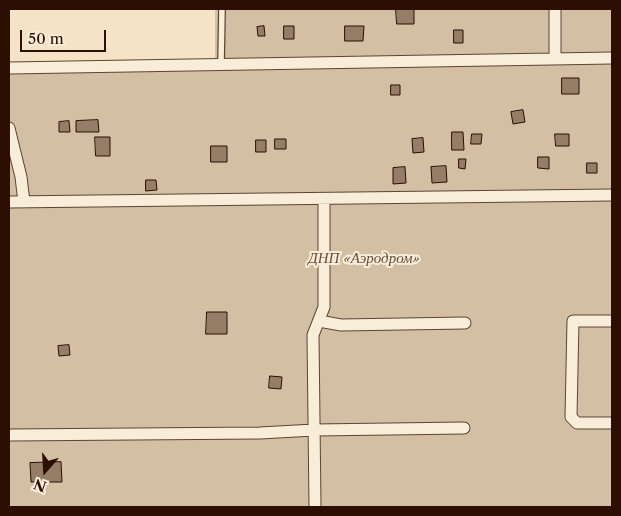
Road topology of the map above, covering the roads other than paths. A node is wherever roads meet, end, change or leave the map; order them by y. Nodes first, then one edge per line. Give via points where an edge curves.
1 (222, 9) edge
2 (555, 9) edge
3 (555, 58) junction
4 (612, 58) edge
5 (221, 63) junction
6 (9, 68) edge
7 (9, 128) edge
8 (612, 195) edge
9 (324, 199) junction
10 (9, 202) edge
11 (24, 202) junction
12 (612, 320) edge
13 (318, 321) junction
14 (465, 323) dead end
15 (612, 424) edge
16 (464, 428) dead end
17 (314, 430) junction
18 (9, 435) edge
19 (315, 507) edge

1 - 5 lane
2 - 3 street
3 - 4 street
3 - 5 street
5 - 6 street
7 - 11 street
8 - 9 street
9 - 11 street
9 - 13 street via 324,307
10 - 11 street
12 - 15 street via 573,321 571,417 577,423
13 - 14 street via 341,325
13 - 17 street via 313,335
16 - 17 street
17 - 18 street
17 - 19 street

